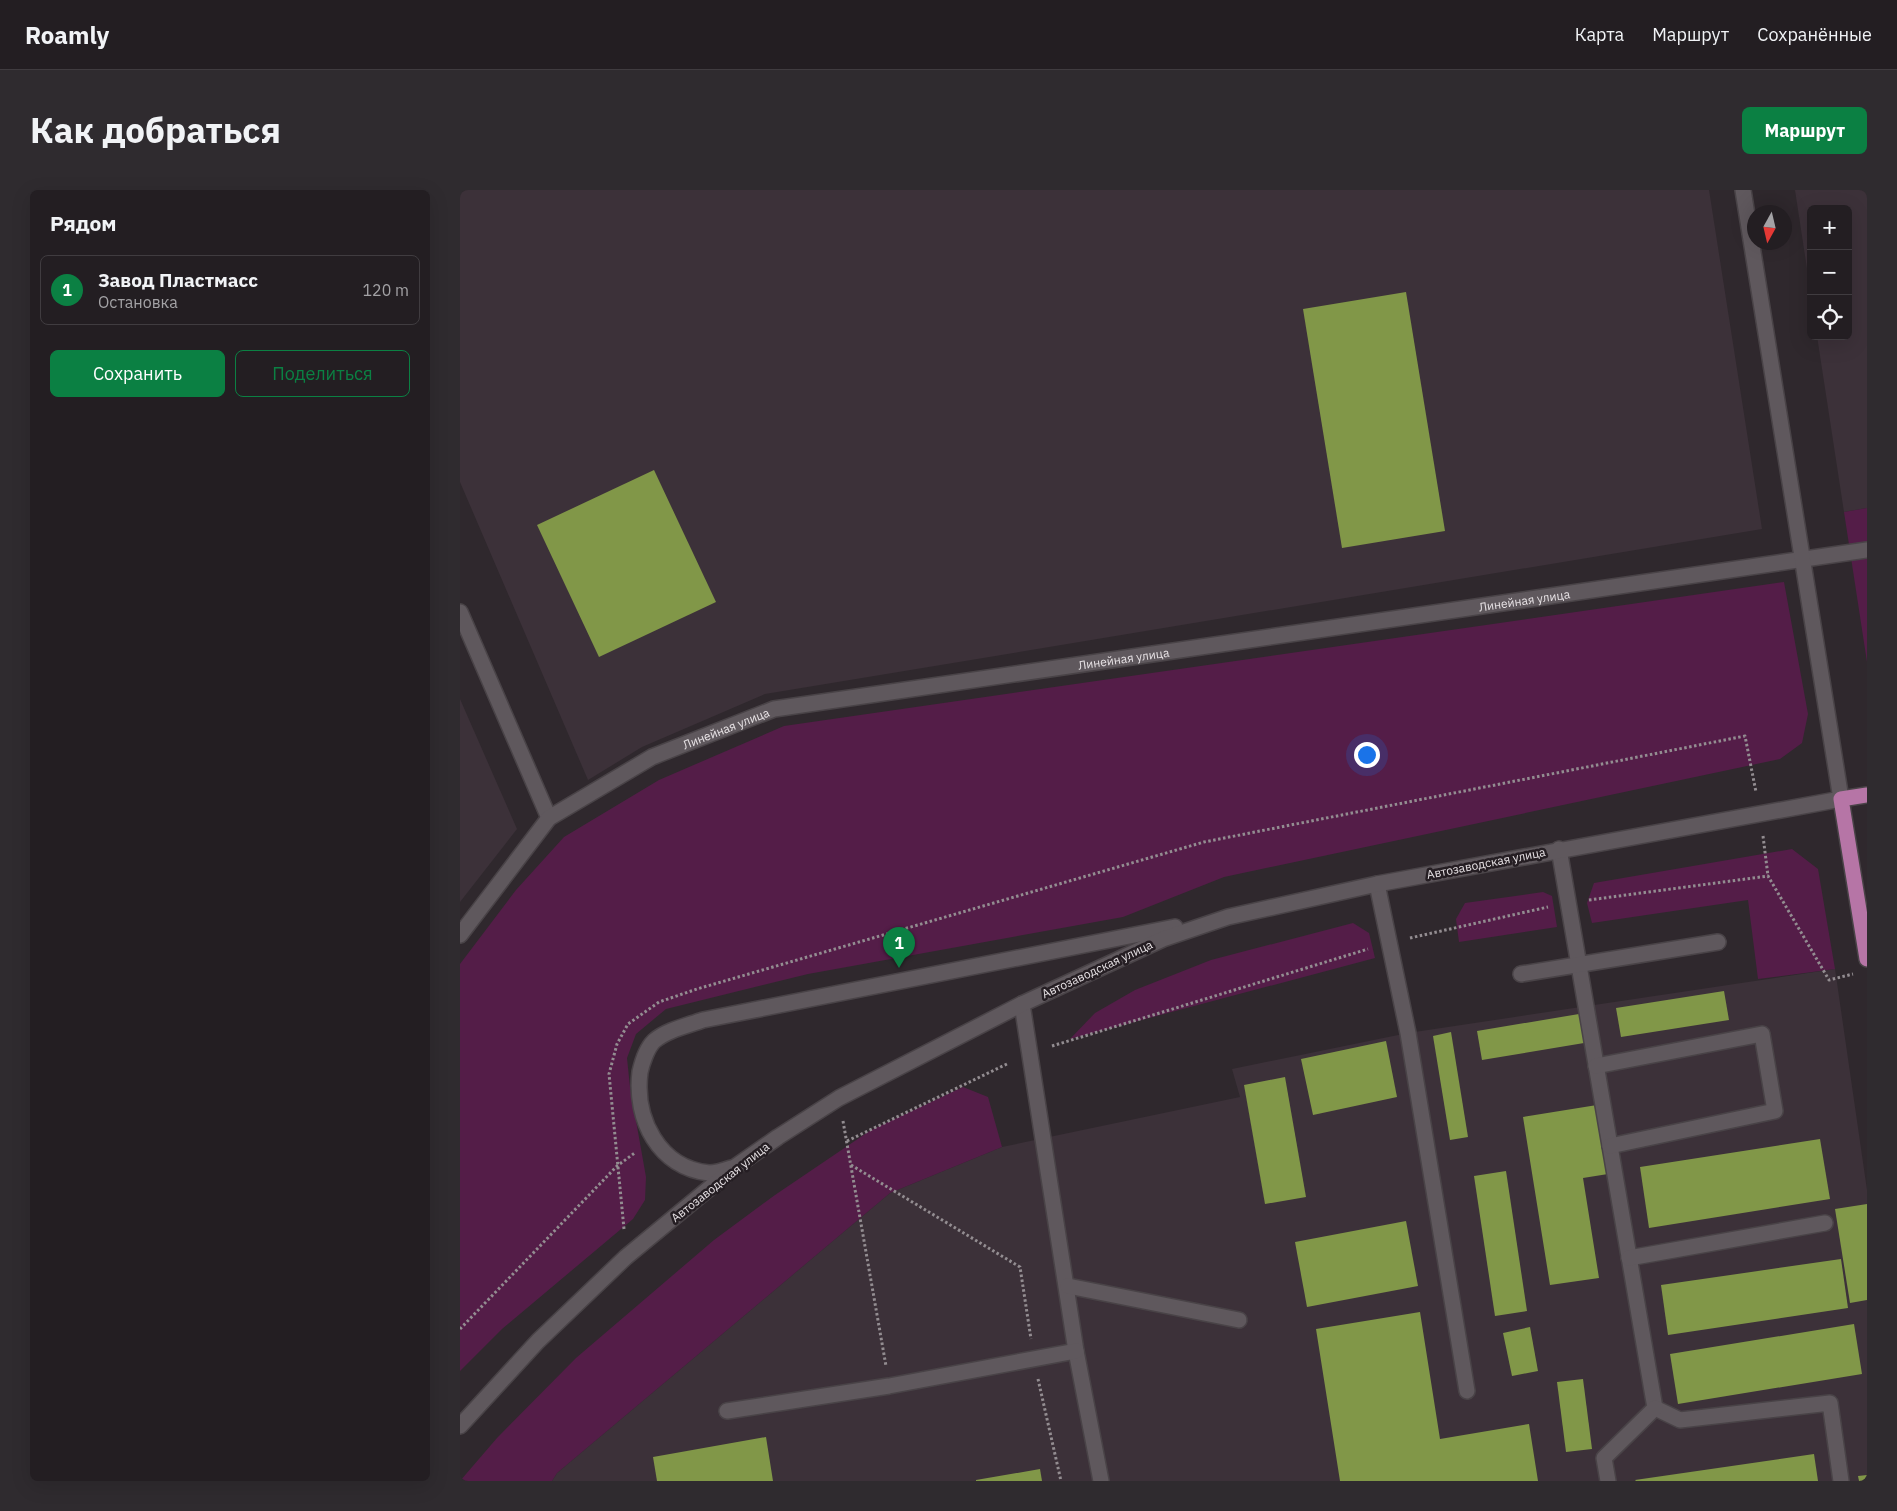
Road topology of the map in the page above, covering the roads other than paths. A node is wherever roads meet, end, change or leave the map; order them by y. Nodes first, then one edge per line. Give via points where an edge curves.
1 (1743, 190) edge
2 (1867, 550) edge
3 (1801, 560) junction
4 (460, 612) edge
5 (1867, 794) edge
6 (1841, 799) junction
7 (549, 818) junction
8 (1559, 850) junction
9 (1377, 884) junction
10 (1228, 917) junction
11 (460, 935) edge
12 (1718, 942) dead end
13 (1867, 959) edge
14 (1578, 964) junction
15 (1521, 974) dead end
16 (1022, 1004) junction
17 (1596, 1066) junction
18 (1610, 1146) junction
19 (735, 1167) junction
20 (1825, 1223) dead end
21 (1630, 1258) junction
22 (1068, 1286) junction
23 (1239, 1320) dead end
24 (1076, 1351) junction
25 (1467, 1391) dead end
26 (1655, 1408) junction
27 (727, 1411) dead end
28 (460, 1426) edge
29 (1101, 1481) edge
30 (1608, 1481) edge
31 (1840, 1481) edge

1 - 3 street
2 - 3 street, Линейная улица
3 - 6 street
3 - 7 street, Линейная улица via 774,709 652,757
4 - 7 street
5 - 6 main road, Автозаводская улица
6 - 8 street, Автозаводская улица
6 - 13 main road
7 - 11 street, Линейная улица
8 - 9 street, Автозаводская улица
8 - 14 street
9 - 10 street, Автозаводская улица
9 - 25 street via 1408,1033
10 - 16 street, Автозаводская улица via 1163,939
10 - 19 street via 702,1020 673,1030 652,1042 642,1064 638,1090 643,1117 652,1139 667,1156 688,1168 711,1173
12 - 14 street
14 - 15 street
14 - 17 street
16 - 19 street, Автозаводская улица via 839,1098
16 - 22 street
17 - 18 street
17 - 18 street via 1762,1034 1774,1111
18 - 21 street
19 - 28 street, Автозаводская улица via 626,1257 538,1341
20 - 21 street
21 - 26 street
22 - 23 street
22 - 24 street
24 - 27 street via 890,1386
24 - 29 street
26 - 30 street via 1604,1458
26 - 31 street via 1680,1420 1830,1403

